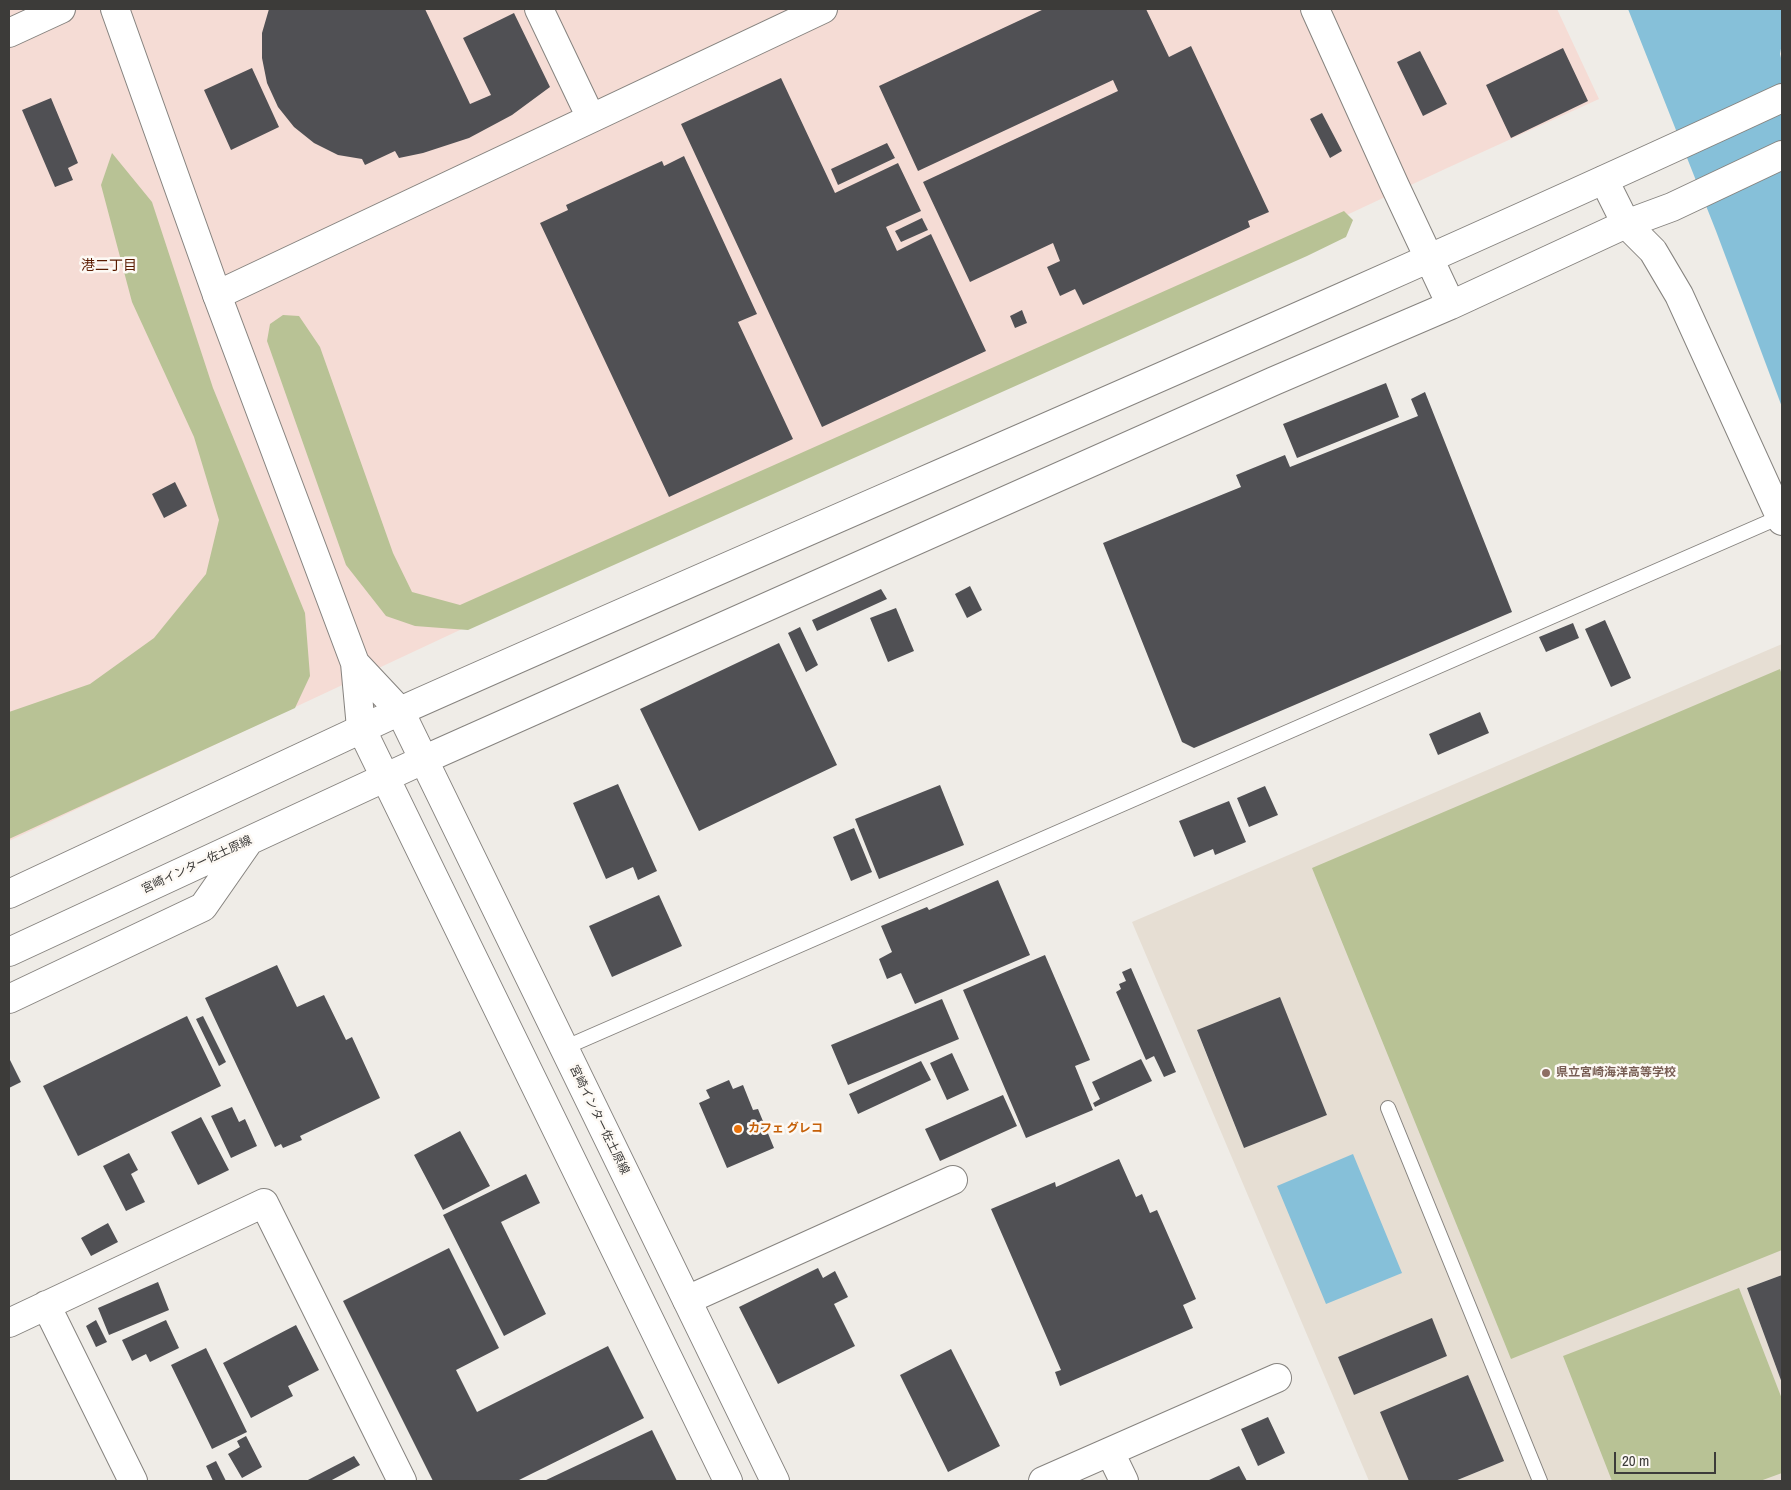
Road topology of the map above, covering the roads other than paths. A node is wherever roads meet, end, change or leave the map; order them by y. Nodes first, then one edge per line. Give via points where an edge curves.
1 (61, 9) edge
2 (115, 9) edge
3 (539, 9) edge
4 (823, 9) edge
5 (1315, 9) edge
6 (9, 33) edge
7 (1782, 98) edge
8 (591, 118) junction
9 (1782, 155) edge
10 (1604, 180) junction
11 (1626, 224) junction
12 (1430, 259) junction
13 (217, 295) junction
14 (1451, 304) junction
15 (1781, 519) edge
16 (355, 663) junction
17 (400, 711) junction
18 (361, 728) junction
19 (423, 760) junction
20 (384, 778) junction
21 (250, 840) junction
22 (9, 894) edge
23 (9, 952) edge
24 (9, 999) edge
25 (564, 1048) junction
26 (1388, 1108) dead end
27 (952, 1180) dead end
28 (687, 1300) junction
29 (46, 1305) junction
30 (9, 1323) edge
31 (1277, 1378) dead end
32 (1110, 1452) junction
33 (133, 1481) edge
34 (402, 1481) edge
35 (728, 1481) edge
36 (775, 1481) edge
37 (1043, 1481) edge
38 (1124, 1481) edge
39 (1540, 1481) edge

1 - 6 street
2 - 13 street
3 - 8 street
4 - 8 street
5 - 12 street
7 - 10 street
8 - 13 street
9 - 11 street via 1672,207
10 - 11 street
10 - 12 street
11 - 14 street
11 - 15 street via 1653,251 1679,295
12 - 14 street
12 - 17 street
13 - 16 street
14 - 19 street
15 - 25 lane
16 - 17 street, 宮崎インター佐土原線
16 - 18 street
17 - 18 street
17 - 19 street, 宮崎インター佐土原線
18 - 20 street
18 - 22 street
19 - 20 street, 宮崎インター佐土原線
19 - 25 street, 宮崎インター佐土原線
20 - 21 street, 宮崎インター佐土原線
20 - 35 street
21 - 23 street, 宮崎インター佐土原線
21 - 24 street via 203,906
25 - 28 street, 宮崎インター佐土原線
26 - 39 lane
27 - 28 street
28 - 36 street, 宮崎インター佐土原線
29 - 30 street
29 - 33 street
29 - 34 street via 264,1203
31 - 32 street
32 - 37 street
32 - 38 street

